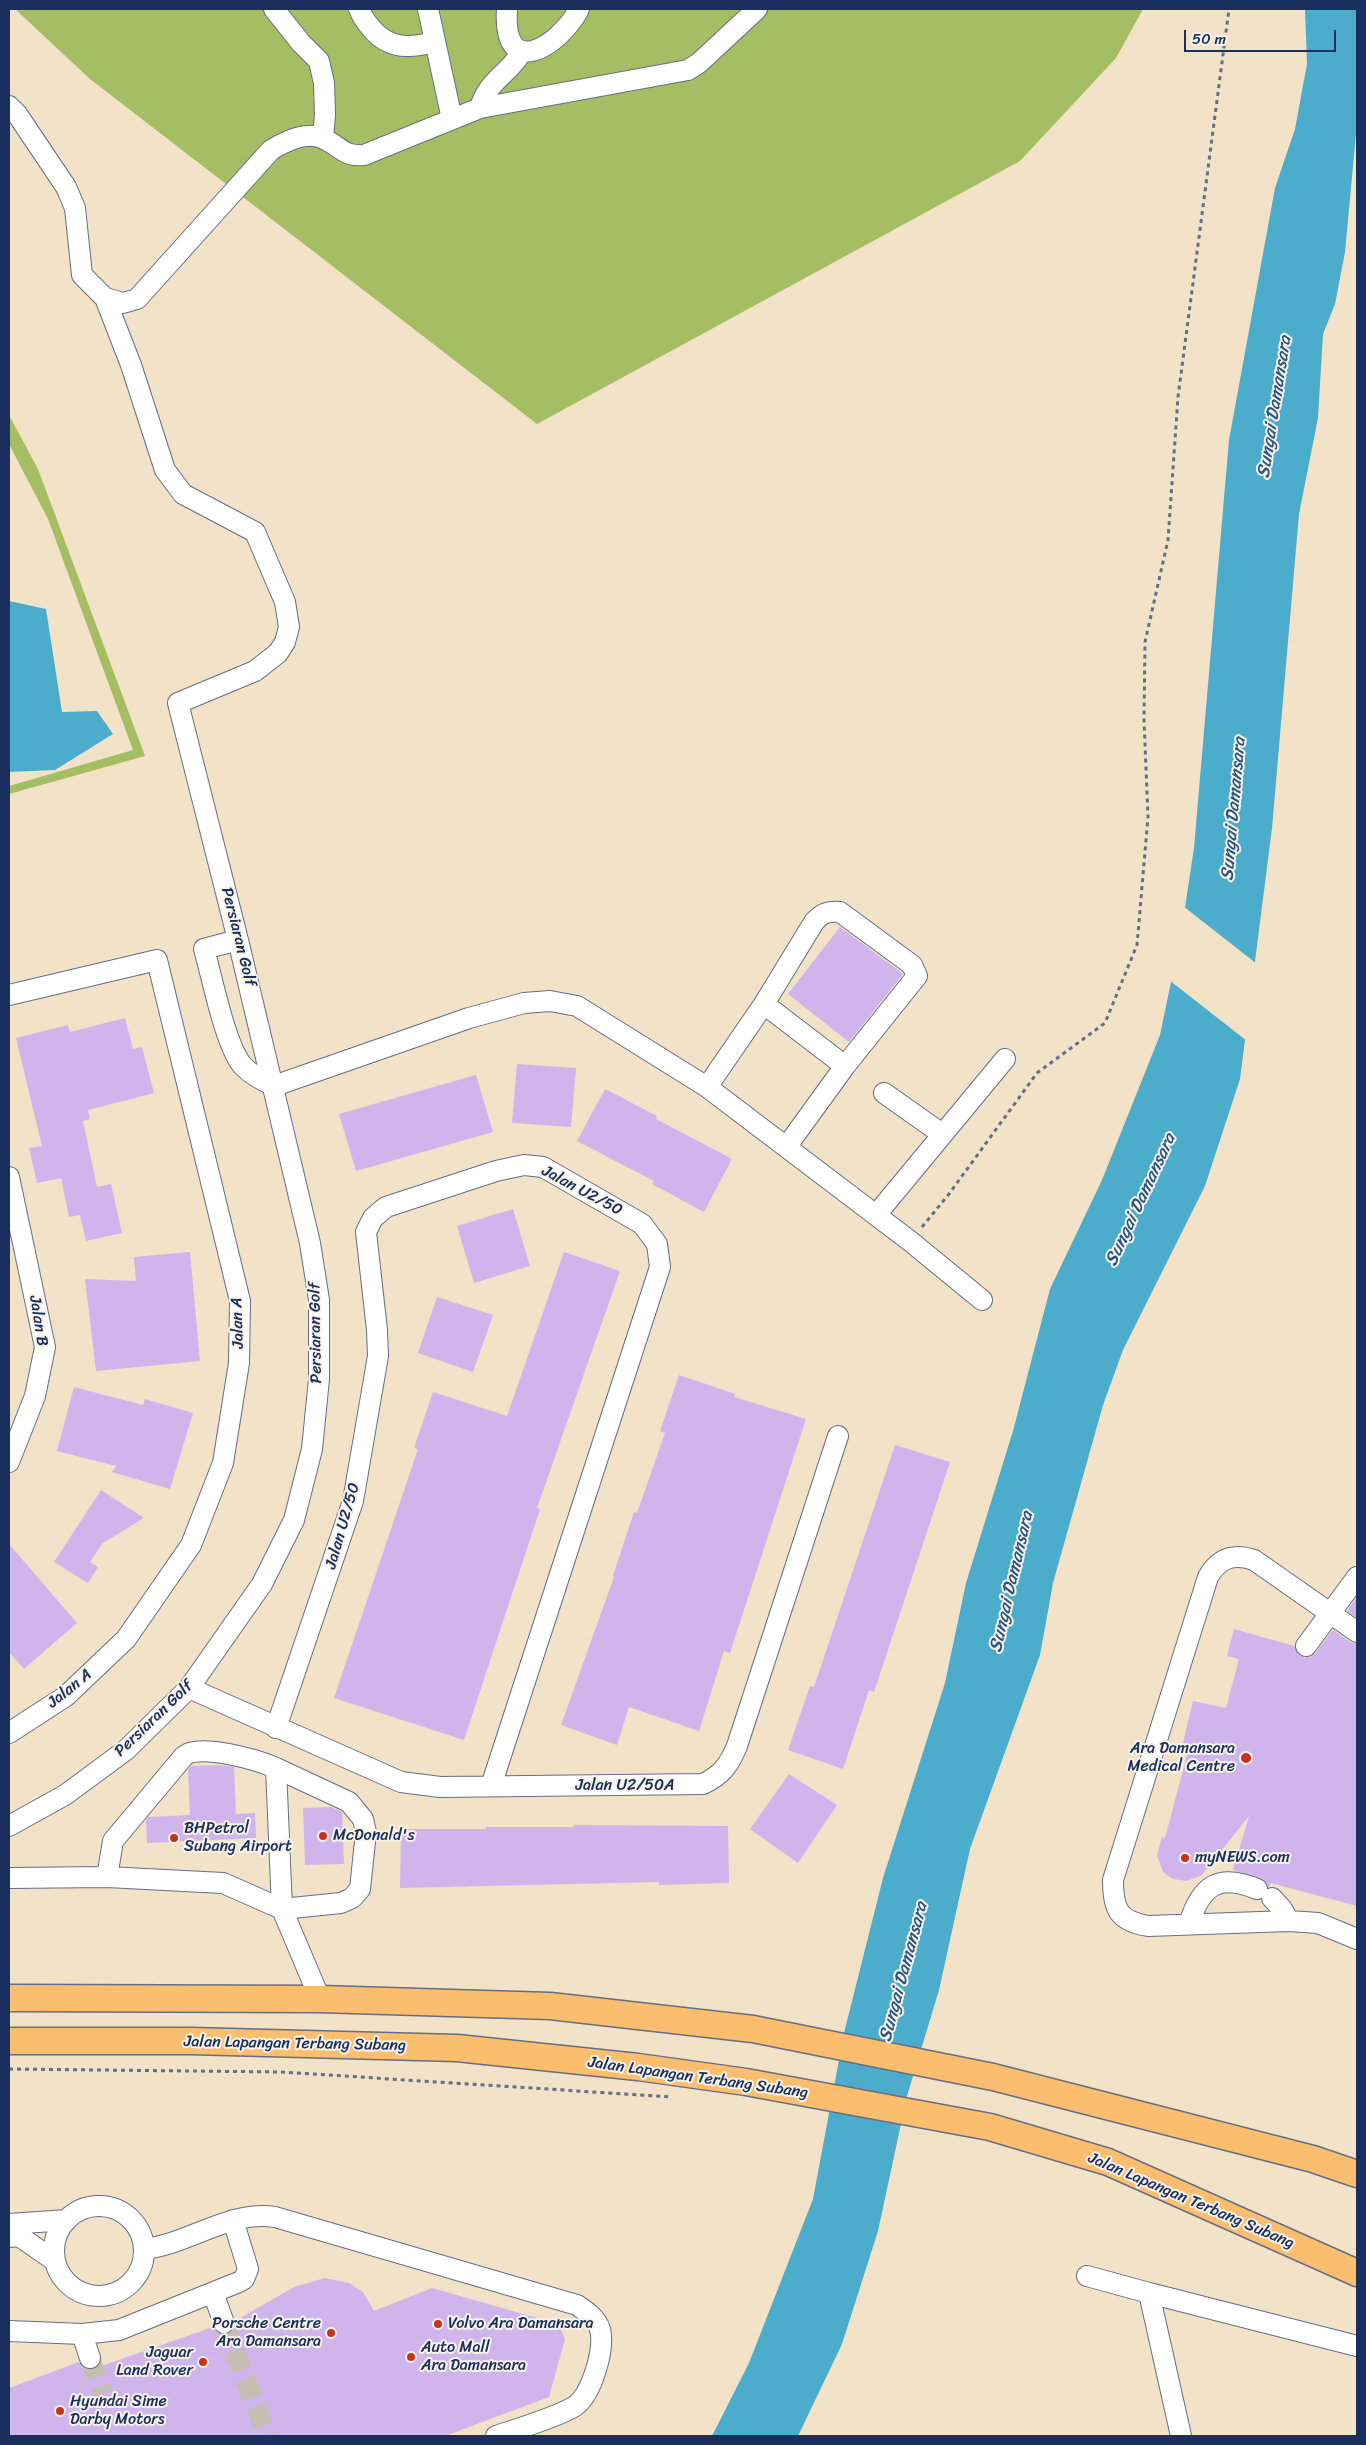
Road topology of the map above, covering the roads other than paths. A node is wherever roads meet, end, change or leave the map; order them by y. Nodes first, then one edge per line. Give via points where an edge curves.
1 (274, 9) edge
2 (359, 9) edge
3 (428, 9) edge
4 (507, 9) edge
5 (579, 9) edge
6 (757, 9) edge
7 (435, 42) junction
8 (521, 53) junction
9 (9, 106) edge
10 (480, 108) junction
11 (452, 119) junction
12 (323, 138) junction
13 (105, 298) junction
14 (238, 940) junction
15 (9, 995) edge
16 (764, 1004) junction
17 (1005, 1059) dead end
18 (845, 1066) junction
19 (274, 1086) junction
20 (708, 1086) junction
21 (884, 1093) dead end
22 (942, 1134) junction
23 (787, 1146) junction
24 (9, 1176) edge
25 (876, 1215) junction
26 (24, 1240) junction
27 (9, 1255) edge
28 (982, 1300) dead end
29 (838, 1436) dead end
30 (9, 1462) edge
31 (1357, 1576) edge
32 (1330, 1612) junction
33 (1357, 1632) edge
34 (1306, 1646) dead end
35 (189, 1688) junction
36 (276, 1728) junction
37 (9, 1733) edge
38 (276, 1768) junction
39 (491, 1786) junction
40 (9, 1826) edge
41 (107, 1877) junction
42 (9, 1878) edge
43 (282, 1909) junction
44 (1289, 1921) junction
45 (1189, 1924) junction
46 (1357, 1939) edge
47 (9, 1998) edge
48 (320, 1999) junction
49 (9, 2041) edge
50 (1357, 2158) edge
51 (1313, 2159) junction
52 (1357, 2174) edge
53 (67, 2220) junction
54 (233, 2220) junction
55 (9, 2224) edge
56 (9, 2236) edge
57 (144, 2249) junction
58 (55, 2261) junction
59 (1357, 2273) edge
60 (1087, 2276) dead end
61 (213, 2293) junction
62 (1149, 2293) junction
63 (224, 2323) tunnel mouth
64 (9, 2331) edge
65 (82, 2334) junction
66 (1357, 2346) edge
67 (90, 2358) tunnel mouth
68 (496, 2436) edge
69 (1181, 2436) edge

1 - 12 street via 319,61 324,83
2 - 7 street via 375,32 395,46
3 - 7 street
4 - 8 street via 509,39
5 - 8 street via 574,19 552,40 532,52
6 - 10 street via 688,70
7 - 11 street
8 - 10 street via 514,65 487,89
9 - 13 street via 66,187 75,208 82,275
10 - 11 street
11 - 12 street via 364,154 348,154
12 - 13 street via 290,139 272,150 137,299 123,303
13 - 14 street, Persiaran Golf via 165,470 183,494 255,532 284,602 289,627 278,653 255,671 178,703
14 - 19 street, Persiaran Golf
14 - 19 street via 204,948 231,1045 241,1064 253,1076
15 - 37 street, Jalan A via 157,960 240,1301 239,1363 223,1463 192,1545 126,1639 66,1696
16 - 18 street
16 - 18 street via 814,922 830,911 840,912 912,966 917,976
16 - 20 street
17 - 22 street
18 - 23 street
19 - 20 street via 469,1018 524,1003 550,1002 576,1006
19 - 35 street, Persiaran Golf via 310,1243 319,1300 319,1379 312,1449 294,1520 262,1584
20 - 23 street
21 - 22 street
22 - 25 street
23 - 25 street
24 - 26 street, Jalan B
25 - 28 street
26 - 27 street
26 - 30 street, Jalan B via 45,1347 35,1396
29 - 39 street, Jalan U2/50A via 737,1746 730,1763 718,1776 703,1784 682,1786
31 - 32 street
32 - 33 street
32 - 34 street
32 - 45 street via 1244,1556 1222,1560 1208,1577 1113,1880 1113,1897 1118,1911 1130,1923 1148,1926
35 - 36 street, Jalan U2/50A
35 - 40 street, Persiaran Golf via 126,1750 65,1795
36 - 39 street, Jalan U2/50A via 401,1782 440,1787
36 - 39 street, Jalan U2/50 via 353,1501 378,1356 366,1232 373,1218 386,1207 496,1171 524,1164 543,1167 642,1224 657,1244 660,1266
38 - 41 street via 256,1760 198,1751 188,1753 113,1841
38 - 43 street
38 - 43 street via 349,1802 363,1819 366,1832 360,1889 352,1898 341,1903
41 - 42 street
41 - 43 street via 223,1883
43 - 48 street
44 - 45 street
44 - 45 street via 1265,1893 1236,1882 1220,1883 1196,1902
44 - 46 street via 1318,1923
47 - 48 main road
48 - 51 main road via 550,2006 753,2029 993,2077
49 - 59 main road, Jalan Lapangan Terbang Subang via 190,2041 457,2048 746,2082 990,2127 1108,2162
50 - 51 main road
51 - 52 main road
53 - 55 street
53 - 57 street via 93,2206 115,2210 134,2222
53 - 58 street via 58,2232 54,2246
54 - 57 street via 172,2244
54 - 61 street via 248,2263 247,2274 239,2282
54 - 68 street via 259,2215 275,2217 577,2305 591,2315 600,2329 602,2349 586,2396 574,2407
56 - 58 street via 18,2236
57 - 58 street via 143,2263 126,2288 98,2296 70,2286
60 - 62 street
61 - 63 street
61 - 65 street via 119,2330
62 - 66 street
62 - 69 street
64 - 65 street
65 - 67 street

